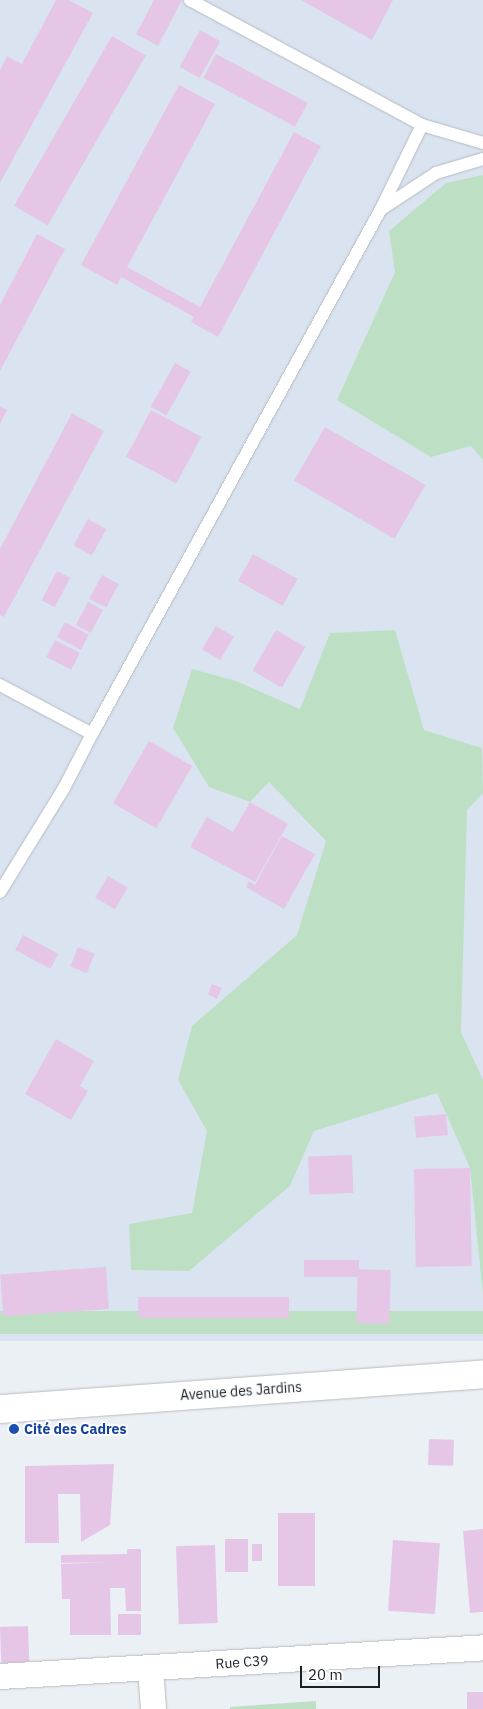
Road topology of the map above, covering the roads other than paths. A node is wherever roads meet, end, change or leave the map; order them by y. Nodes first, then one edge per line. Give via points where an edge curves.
1 (190, 0) edge
2 (422, 125) junction
3 (483, 143) edge
4 (483, 160) edge
5 (381, 209) junction
6 (0, 685) edge
7 (92, 734) junction
8 (0, 892) edge
9 (483, 1374) edge
10 (0, 1410) edge
11 (483, 1647) edge
12 (150, 1667) junction
13 (0, 1676) edge
14 (153, 1709) edge

1 - 2 lane
2 - 3 lane
2 - 5 lane
4 - 5 lane via 436,173
5 - 7 lane
6 - 7 lane
7 - 8 lane via 64,788
9 - 10 main road, Avenue des Jardins
11 - 12 street, Rue C39
12 - 13 street, Rue C39
12 - 14 street

